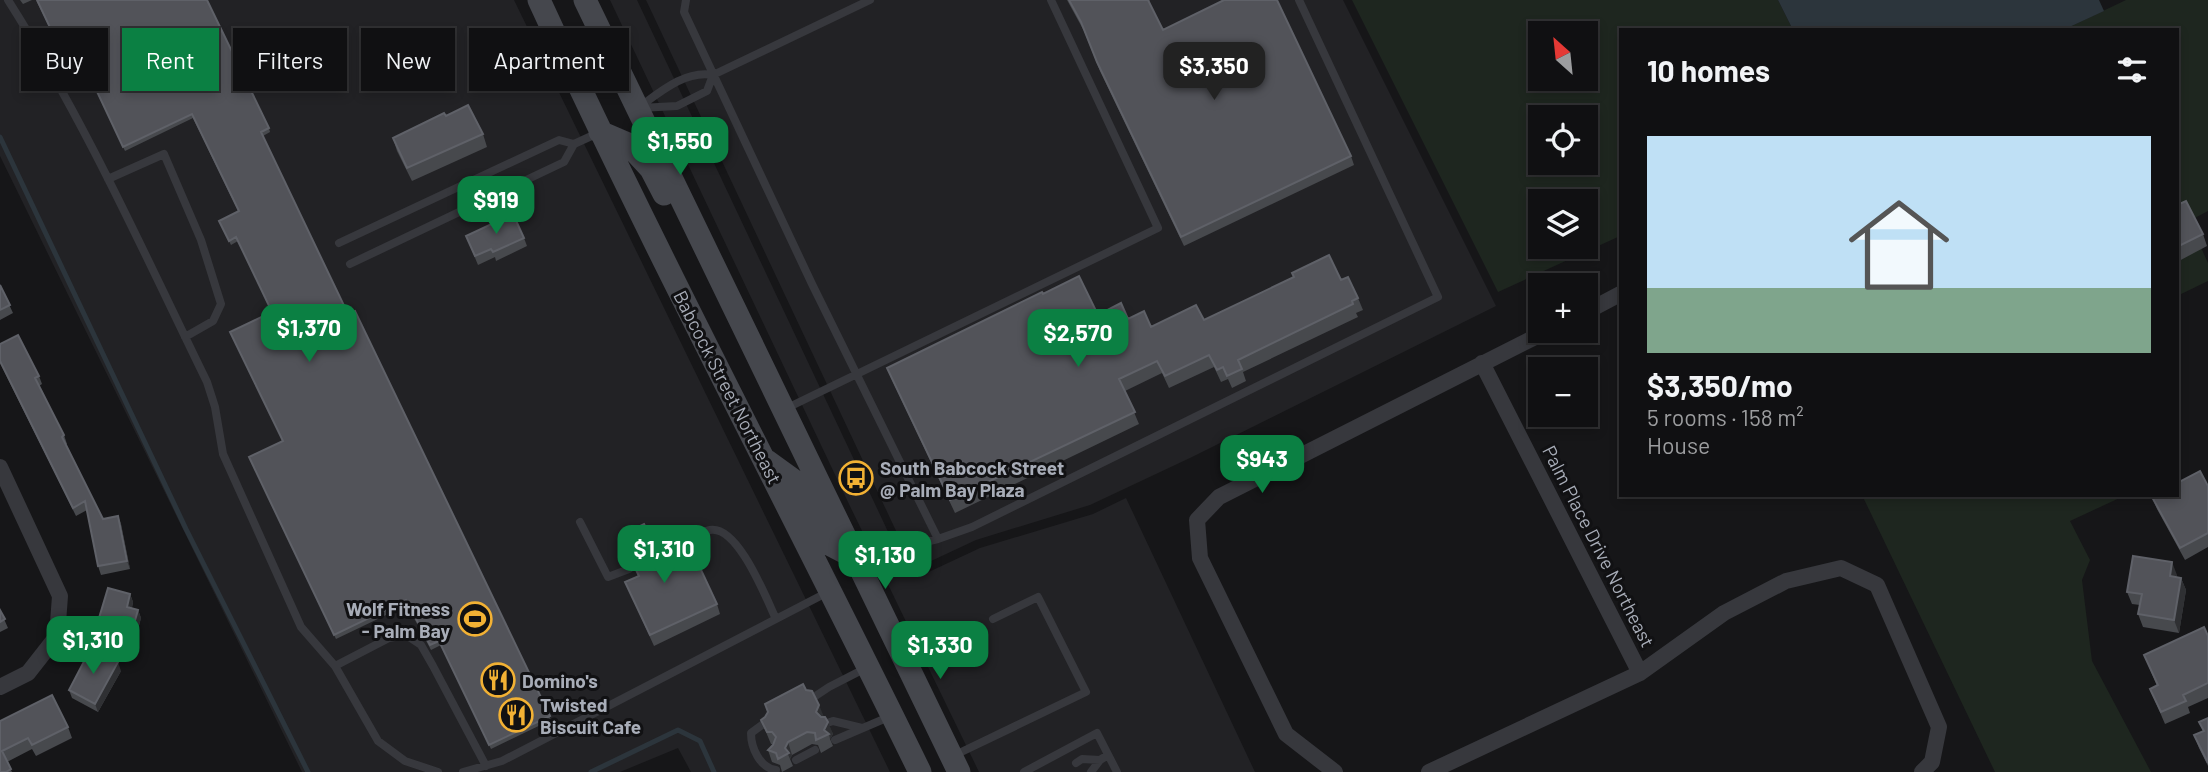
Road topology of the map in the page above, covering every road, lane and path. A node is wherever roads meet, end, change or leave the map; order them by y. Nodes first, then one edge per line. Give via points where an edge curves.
1 (8, 0) edge
2 (539, 0) edge
3 (585, 0) edge
4 (686, 0) edge
5 (870, 0) edge
6 (1051, 0) edge
7 (1299, 0) edge
8 (713, 75) junction
9 (638, 109) junction
10 (600, 132) junction
11 (574, 144) junction
12 (108, 179) junction
13 (340, 243) dead end
14 (350, 264) dead end
15 (718, 274) junction
16 (1619, 295) edge
17 (1598, 306) edge
18 (185, 337) junction
19 (1528, 340) edge
20 (1482, 363) junction
21 (856, 374) junction
22 (784, 409) junction
23 (765, 459) junction
24 (0, 467) edge
25 (580, 522) dead end
26 (938, 539) junction
27 (660, 554) edge
28 (856, 558) junction
29 (629, 569) edge
30 (831, 590) junction
31 (776, 619) junction
32 (993, 619) dead end
33 (976, 627) dead end
34 (904, 658) junction
35 (335, 666) junction
36 (869, 667) junction
37 (1640, 673) junction
38 (0, 687) edge
39 (814, 697) edge
40 (892, 715) junction
41 (766, 722) edge
42 (827, 723) edge
43 (863, 728) junction
44 (835, 740) dead end
45 (816, 750) edge
46 (1104, 757) junction
47 (796, 760) dead end
48 (1076, 762) dead end
49 (956, 764) edge
50 (486, 766) junction
51 (776, 770) edge
52 (1327, 770) edge
53 (438, 772) edge
54 (463, 772) edge
55 (920, 772) edge
56 (1024, 772) edge
57 (1091, 772) edge
58 (1117, 772) edge
59 (1429, 772) edge
60 (1922, 772) edge

1 - 12 lane via 39,48
2 - 10 main road, Babcock Street Northeast
3 - 9 main road, Babcock Street Northeast
4 - 8 lane via 684,12
5 - 8 lane
6 - 21 lane via 1158,229
7 - 26 lane via 1438,297 972,527
8 - 9 lane via 698,72 666,87
8 - 9 lane via 707,91 677,106
8 - 21 lane
9 - 15 main road, Babcock Street Northeast
10 - 11 lane
10 - 15 main road via 628,144 651,169 685,236
10 - 23 main road, Babcock Street Northeast
11 - 13 lane via 559,140
11 - 14 lane via 564,162
12 - 18 lane
12 - 18 lane via 164,154 201,240 221,304 213,321
15 - 22 main road, Babcock Street Northeast
16 - 17 street
18 - 35 lane via 207,382 223,454 295,615
19 - 20 street
20 - 37 street, Palm Place Drive Northeast
20 - 52 street via 1219,496 1197,520 1200,558 1286,734
21 - 22 lane
21 - 26 lane
22 - 28 main road, Babcock Street Northeast
23 - 28 main road via 796,482 829,544
23 - 30 main road, Babcock Street Northeast
24 - 38 street via 60,596 57,636 28,673
25 - 29 lane via 608,577
26 - 28 lane
27 - 31 lane via 710,530 724,533 742,552
28 - 34 main road, Babcock Street Northeast
30 - 31 lane
30 - 34 main road via 865,600
30 - 36 main road, Babcock Street Northeast
31 - 50 lane
32 - 49 lane via 1038,597 1086,692
33 - 34 lane
34 - 49 main road, Babcock Street Northeast
35 - 50 lane via 389,638 406,635 421,645
35 - 53 lane via 378,741 405,761
36 - 39 lane
36 - 40 main road, Babcock Street Northeast
37 - 59 street, Palm Place Drive Northeast
37 - 60 street, Palm Place Drive Northeast via 1724,613 1786,582 1841,568 1877,585 1939,727 1932,762
40 - 43 lane
40 - 55 main road, Babcock Street Northeast
41 - 51 lane via 751,733 751,741 767,769
42 - 43 lane
43 - 44 lane
45 - 47 lane
46 - 48 lane
46 - 56 lane via 1097,733
46 - 57 lane
46 - 58 lane
50 - 54 lane

